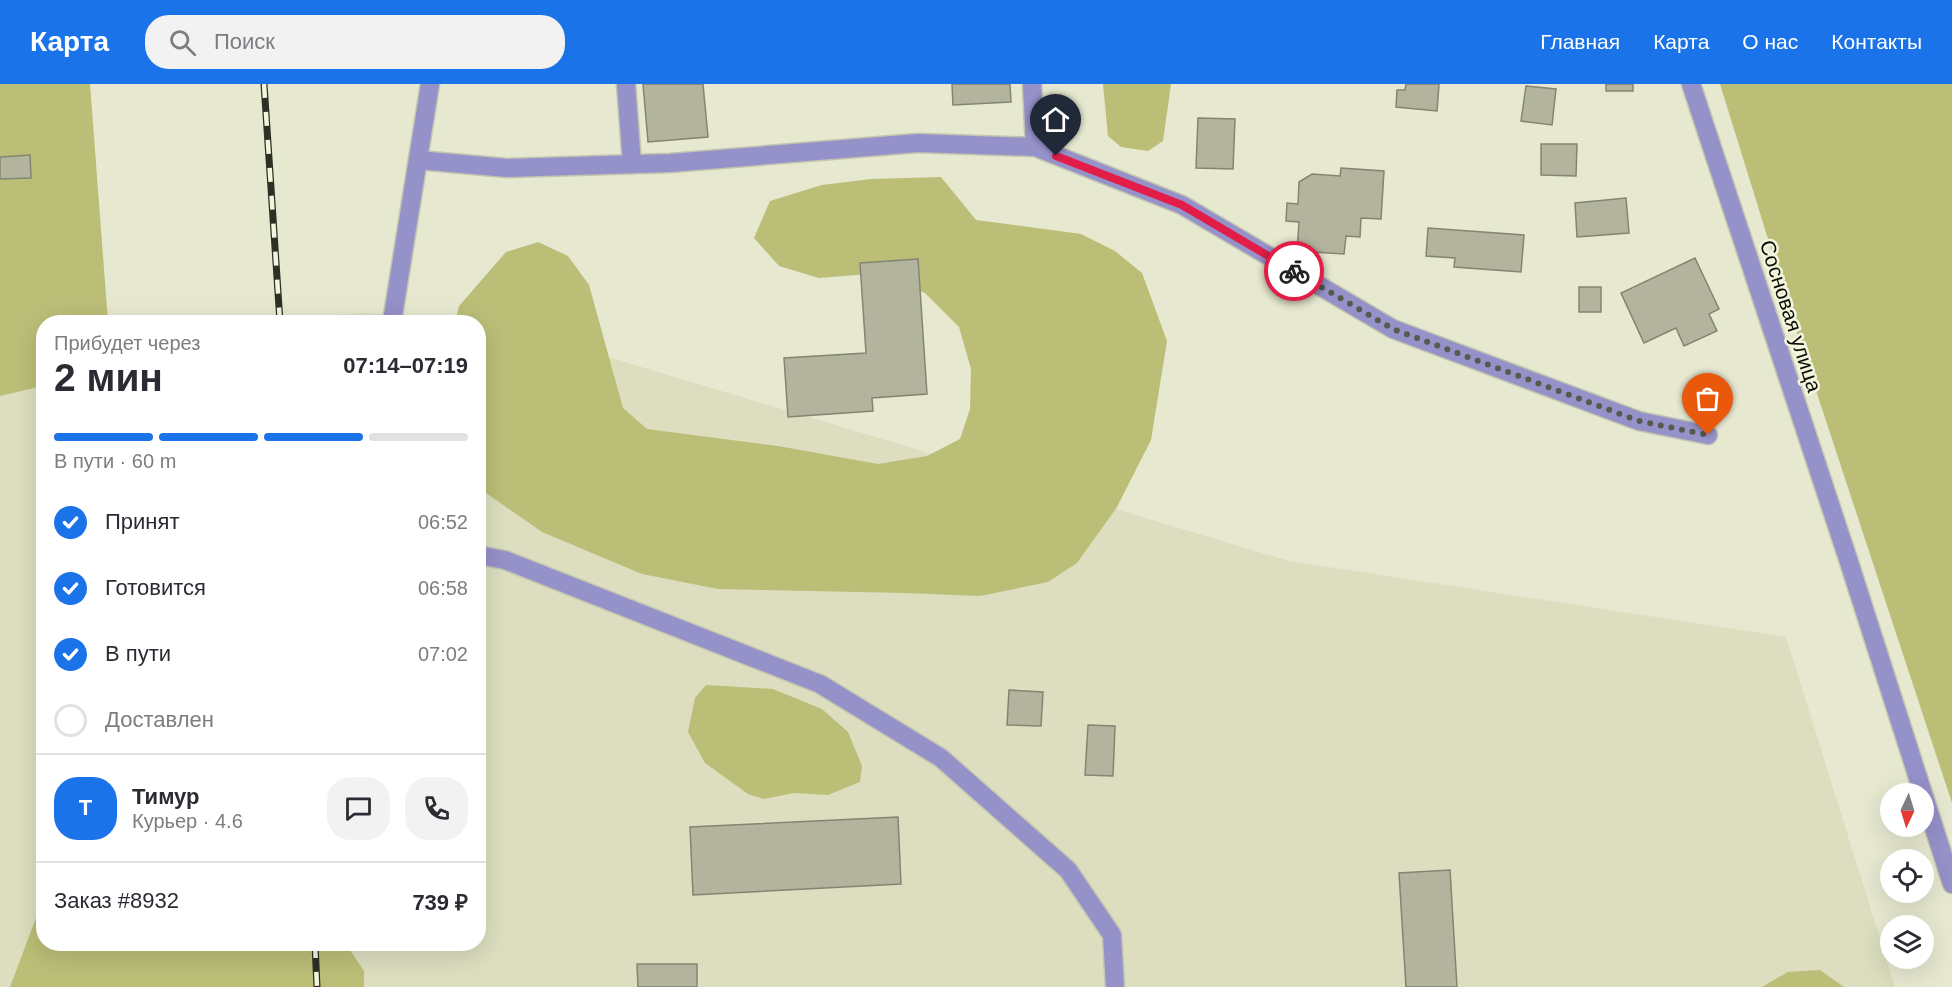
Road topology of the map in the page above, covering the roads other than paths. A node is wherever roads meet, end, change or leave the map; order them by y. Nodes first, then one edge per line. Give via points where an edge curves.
1 (430, 84) edge
2 (626, 84) edge
3 (1032, 84) edge
4 (1691, 84) edge
5 (1035, 147) junction
6 (418, 160) junction
7 (632, 164) junction
8 (393, 315) edge
9 (1708, 435) dead end
10 (486, 557) edge
11 (1952, 884) edge
12 (1115, 987) edge

1 - 6 street
2 - 7 street
3 - 5 street
4 - 11 street, Сосновая улица
5 - 7 street via 918,143
5 - 9 street via 1182,205 1393,329 1639,421
6 - 7 street via 507,168
6 - 8 street
10 - 12 street via 516,564 820,684 941,758 1068,870 1112,935

